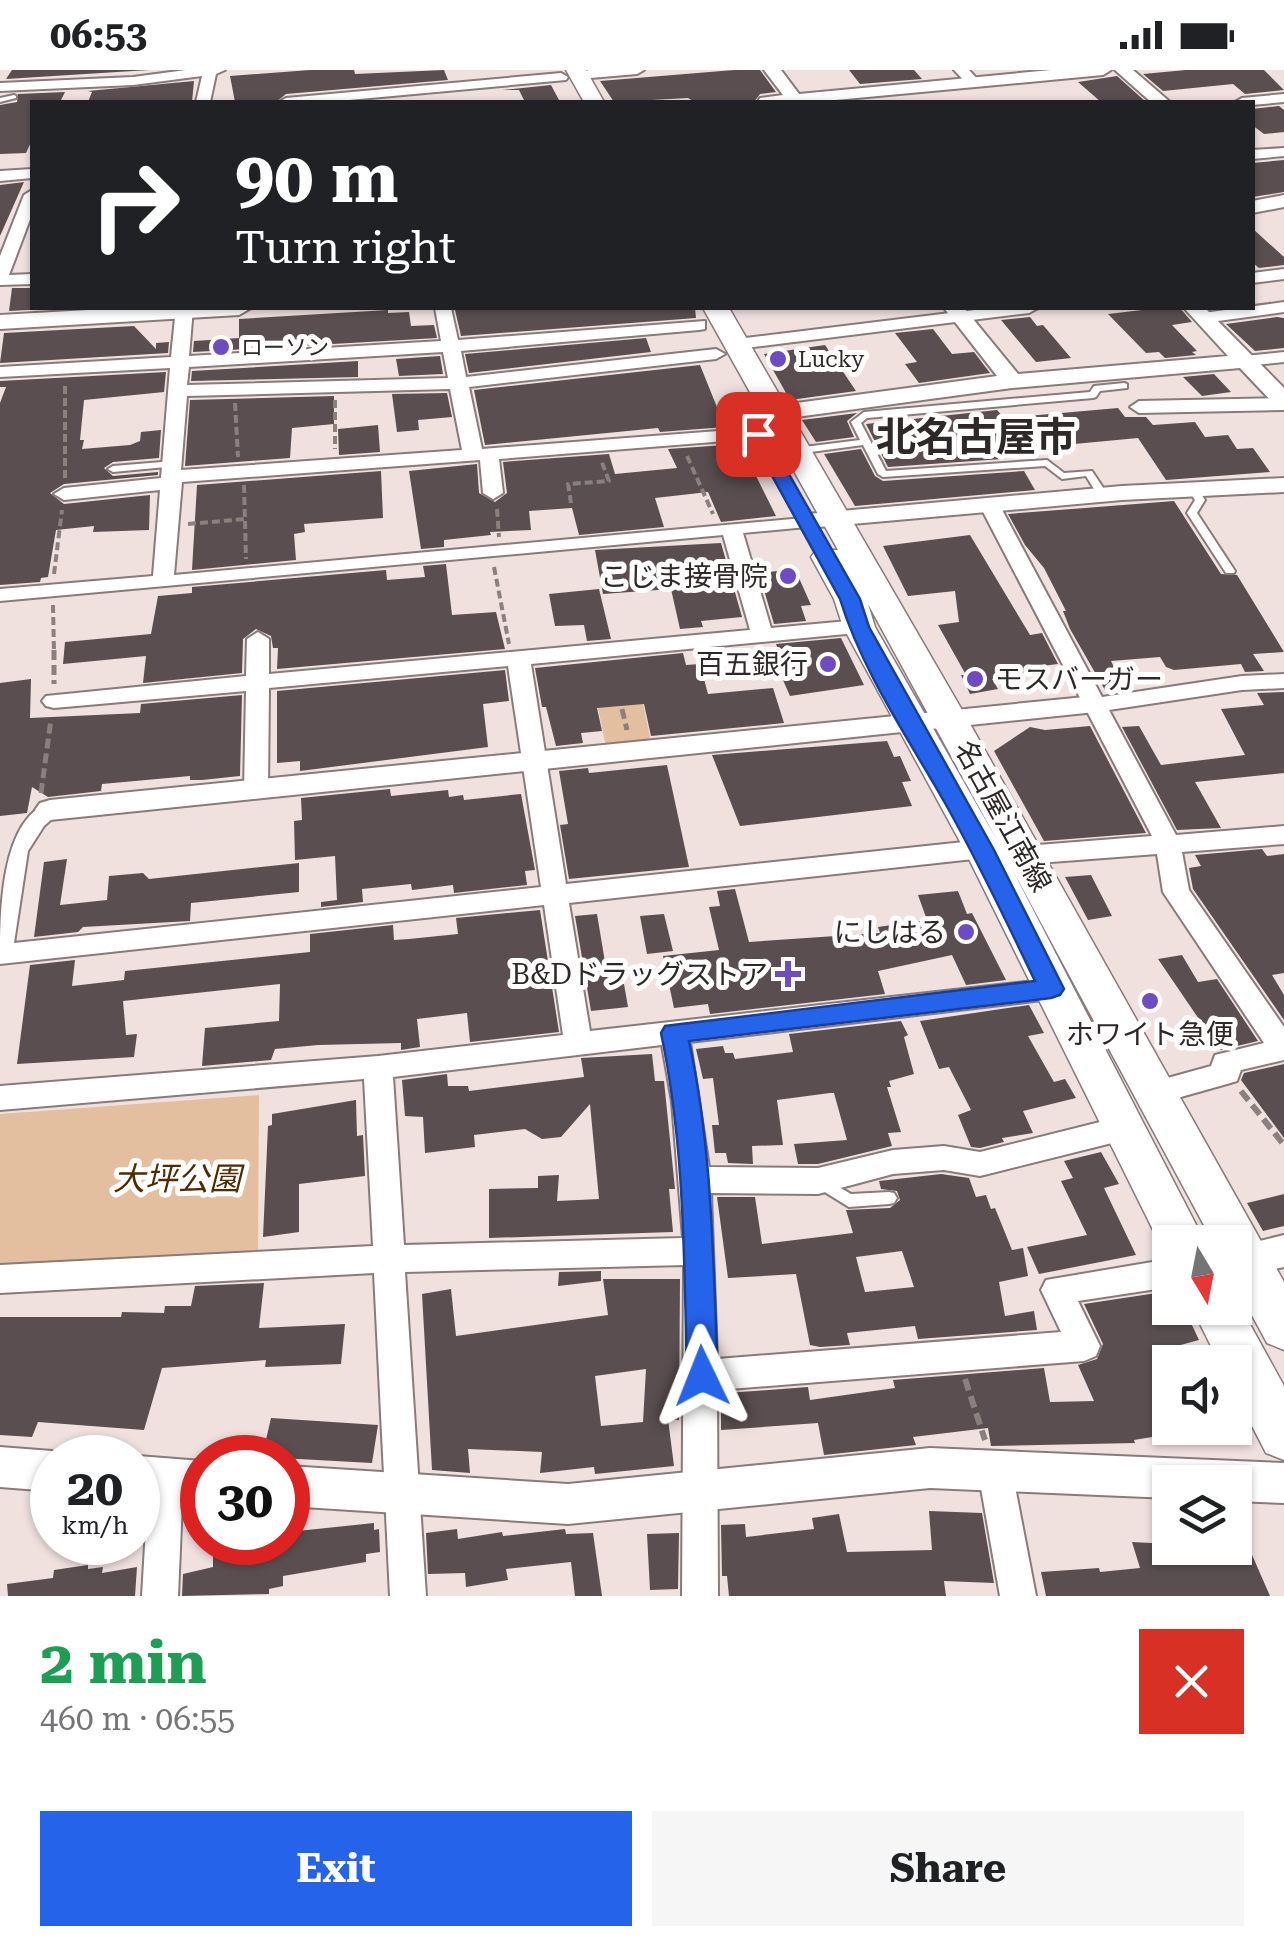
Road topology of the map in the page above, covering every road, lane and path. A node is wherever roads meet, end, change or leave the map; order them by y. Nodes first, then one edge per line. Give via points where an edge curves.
1 (210, 70) edge
2 (218, 70) edge
3 (395, 70) edge
4 (637, 70) edge
5 (772, 70) edge
6 (1103, 70) edge
7 (1124, 70) edge
8 (568, 73) edge
9 (82, 76) edge
10 (967, 76) edge
11 (134, 80) junction
12 (0, 87) edge
13 (14, 97) dead end
14 (406, 97) edge
15 (1284, 98) edge
16 (131, 99) dead end
17 (0, 100) edge
18 (72, 100) edge
19 (203, 100) edge
20 (334, 100) edge
21 (575, 100) edge
22 (592, 100) edge
23 (795, 100) edge
24 (803, 100) edge
25 (991, 100) edge
26 (1159, 100) edge
27 (1255, 101) edge
28 (1284, 152) edge
29 (1255, 156) edge
30 (30, 174) edge
31 (0, 176) edge
32 (1255, 184) edge
33 (1280, 202) edge
34 (1255, 206) edge
35 (27, 225) edge
36 (0, 226) edge
37 (1, 273) edge
38 (1284, 274) edge
39 (1255, 278) edge
40 (30, 279) edge
41 (1284, 307) edge
42 (1255, 309) edge
43 (151, 310) edge
44 (184, 310) edge
45 (444, 310) edge
46 (994, 310) edge
47 (1232, 310) edge
48 (86, 312) edge
49 (957, 312) edge
50 (1198, 312) edge
51 (0, 322) edge
52 (711, 328) edge
53 (452, 346) junction
54 (1284, 357) edge
55 (181, 359) junction
56 (1245, 360) junction
57 (0, 372) edge
58 (1119, 379) junction
59 (1012, 381) junction
60 (459, 383) junction
61 (336, 387) junction
62 (234, 390) junction
63 (179, 391) junction
64 (1284, 402) edge
65 (1139, 407) joint
66 (772, 430) junction
67 (680, 440) junction
68 (866, 442) junction
69 (595, 446) junction
70 (481, 454) junction
71 (334, 465) junction
72 (113, 468) dead end
73 (241, 472) junction
74 (173, 475) junction
75 (1284, 485) edge
76 (1192, 488) junction
77 (493, 493) joint
78 (64, 494) dead end
79 (1103, 495) junction
80 (570, 503) dead end
81 (990, 506) junction
82 (245, 519) junction
83 (821, 521) junction
84 (169, 526) junction
85 (726, 530) junction
86 (496, 550) junction
87 (1230, 571) dead end
88 (246, 574) junction
89 (164, 582) junction
90 (0, 595) edge
91 (859, 627) junction
92 (762, 635) junction
93 (258, 639) dead end
94 (515, 657) junction
95 (258, 681) junction
96 (1284, 681) edge
97 (54, 701) dead end
98 (1095, 705) junction
99 (951, 722) junction
100 (912, 726) junction
101 (536, 762) junction
102 (256, 790) junction
103 (50, 810) joint
104 (1284, 834) edge
105 (1168, 843) junction
106 (983, 850) junction
107 (1024, 855) junction
108 (553, 895) junction
109 (0, 950) edge
110 (1051, 989) junction
111 (674, 1033) junction
112 (578, 1044) junction
113 (1284, 1049) edge
114 (378, 1067) junction
115 (1227, 1073) junction
116 (1156, 1092) junction
117 (0, 1098) edge
118 (1124, 1128) junction
119 (1284, 1146) edge
120 (696, 1180) junction
121 (818, 1180) junction
122 (889, 1198) dead end
123 (1173, 1225) edge
124 (698, 1251) junction
125 (1266, 1255) edge
126 (389, 1259) junction
127 (1152, 1275) edge
128 (0, 1279) edge
129 (1225, 1325) edge
130 (1284, 1328) edge
131 (957, 1353) junction
132 (702, 1376) junction
133 (1284, 1436) edge
134 (0, 1467) edge
135 (30, 1469) edge
136 (996, 1471) junction
137 (169, 1478) edge
138 (1284, 1483) edge
139 (310, 1488) edge
140 (698, 1490) junction
141 (402, 1494) junction
142 (160, 1596) edge
143 (408, 1596) edge
144 (700, 1596) edge
145 (1018, 1596) edge

1 - 2 street
1 - 11 street
1 - 19 street
3 - 14 street
4 - 8 street
5 - 23 street
6 - 10 street
7 - 26 street
8 - 14 street
8 - 21 main road
8 - 22 main road
9 - 11 street
9 - 12 street
9 - 18 street
10 - 24 street
10 - 25 street
11 - 16 street
13 - 17 lane
14 - 20 street
15 - 27 street
28 - 29 street
30 - 31 street
32 - 33 street
33 - 34 street
35 - 36 street
35 - 37 street
37 - 40 street
38 - 39 street
41 - 42 street
43 - 48 main road
44 - 55 street
45 - 53 street
46 - 49 street
47 - 50 street
48 - 51 main road
49 - 52 street
49 - 59 street
50 - 56 street
52 - 53 street
52 - 60 street
52 - 66 main road, 名古屋江南線
53 - 55 street
53 - 60 street
54 - 56 street
55 - 57 street
55 - 63 street
56 - 58 street
56 - 64 street
58 - 59 street
58 - 65 lane
58 - 68 lane via 1093,395 864,414 856,422
59 - 66 street
60 - 61 street
60 - 70 street
61 - 62 street
61 - 71 path
62 - 63 street
62 - 73 path
63 - 74 street
64 - 65 street
66 - 66 path, bridge
66 - 67 street
66 - 68 lane
66 - 83 main road, 名古屋江南線
67 - 69 street
67 - 85 path
68 - 79 lane via 883,474 1047,462 1062,476 1090,473
69 - 70 street
69 - 80 path via 609,481 568,484
70 - 71 street
70 - 77 street
71 - 73 street
72 - 74 lane
73 - 74 street
73 - 82 path
74 - 78 street
74 - 84 street
75 - 76 street
76 - 79 street
76 - 87 lane via 1200,500 1192,513
77 - 86 path
79 - 81 street
81 - 83 street
81 - 98 street
82 - 84 path
82 - 88 path
83 - 85 street
83 - 91 main road, 名古屋江南線
83 - 99 main road, 名古屋江南線
84 - 89 street
85 - 86 street
85 - 92 street
86 - 88 street
86 - 94 path
88 - 89 street
89 - 90 street
91 - 92 street
91 - 100 main road, 名古屋江南線
92 - 94 street
93 - 95 street
94 - 95 street
94 - 101 street
95 - 97 street
95 - 102 street
96 - 98 street
98 - 99 street
98 - 105 street
99 - 100 street
99 - 107 main road, 名古屋江南線
100 - 101 street
100 - 106 main road, 名古屋江南線
101 - 102 street
101 - 108 street
102 - 103 street
103 - 109 street via 38,816 15,850
104 - 105 street
105 - 107 street
105 - 113 street via 1176,892
106 - 108 street
106 - 110 main road, 名古屋江南線
107 - 116 main road, 名古屋江南線
108 - 109 street
108 - 112 street
110 - 111 street
110 - 118 main road, 名古屋江南線
111 - 112 street
111 - 120 street
112 - 114 street
113 - 115 street via 1225,1063
114 - 117 street
114 - 126 street
115 - 116 street
115 - 119 path
116 - 125 main road, 名古屋江南線
118 - 121 street via 980,1164 944,1158 892,1162
118 - 123 main road, 名古屋江南線
120 - 121 street
120 - 124 street
121 - 122 lane via 849,1202
124 - 126 street
124 - 132 street
125 - 130 main road, 名古屋江南線
126 - 128 street
126 - 141 street
127 - 131 street via 1056,1290 1084,1346
129 - 133 main road
131 - 132 street
131 - 136 path
132 - 140 street
134 - 135 street
136 - 138 street
136 - 140 street via 930,1468
136 - 145 street
137 - 142 street
139 - 141 street
140 - 141 street via 568,1504
140 - 144 street
141 - 143 street

